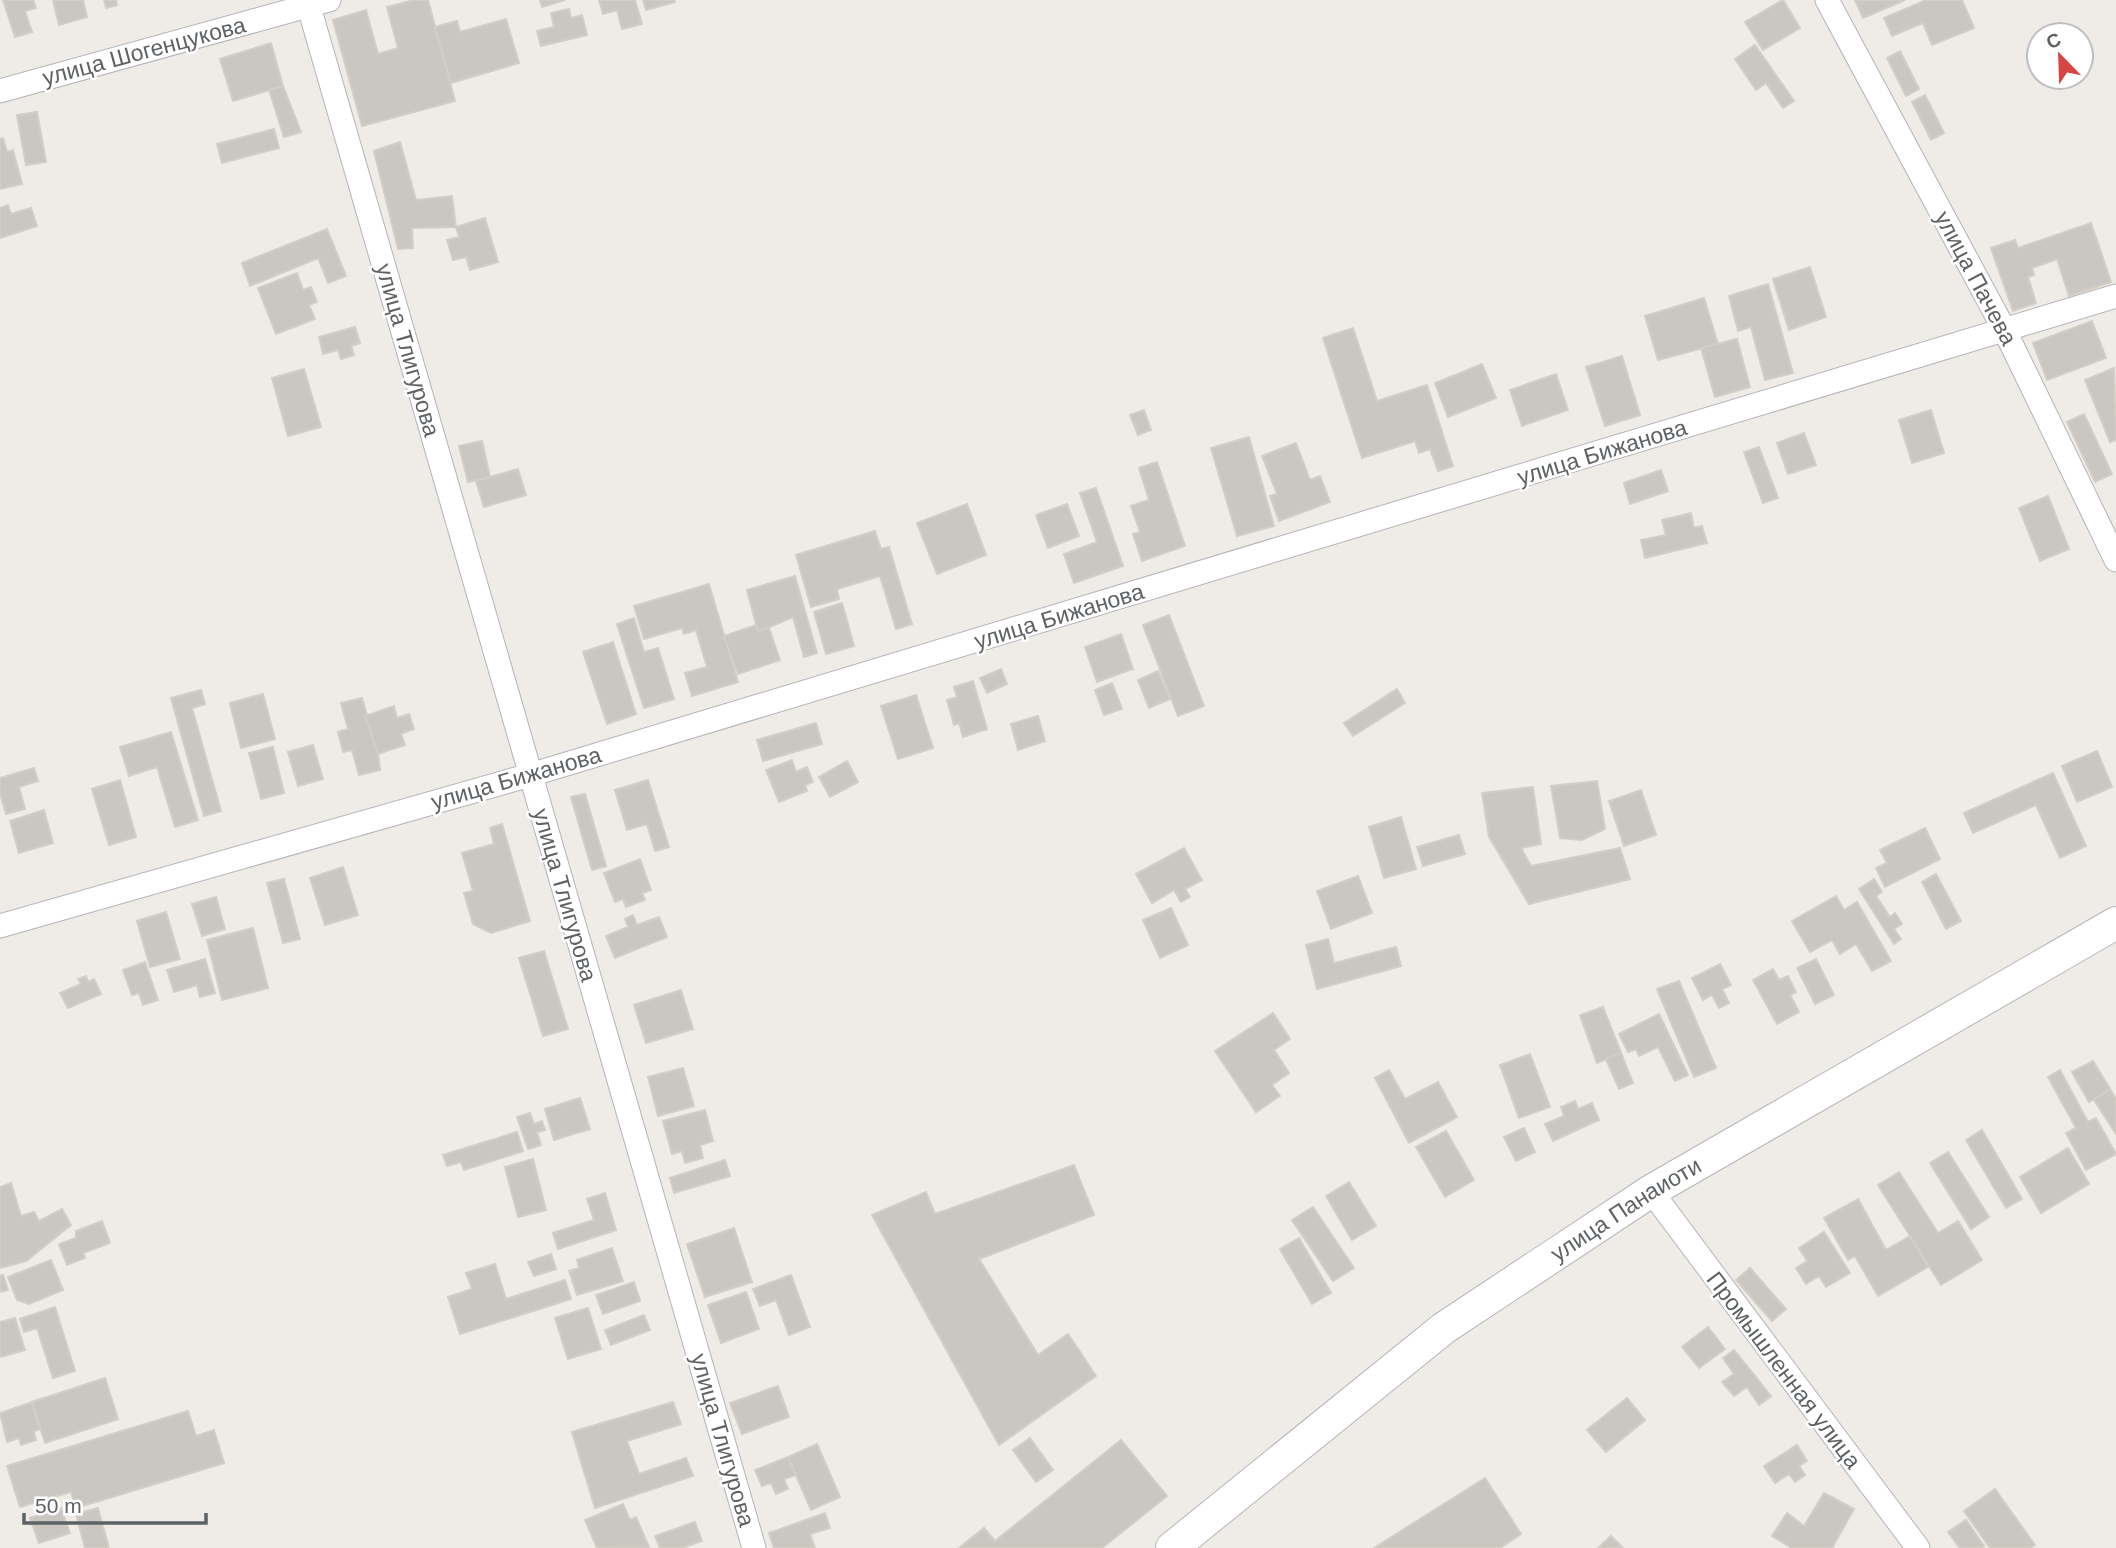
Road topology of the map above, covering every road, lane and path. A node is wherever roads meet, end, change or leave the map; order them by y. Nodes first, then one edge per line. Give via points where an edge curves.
1 (1828, 0) edge
2 (315, 2) edge
3 (0, 90) edge
4 (2116, 296) edge
5 (2005, 331) junction
6 (2116, 560) edge
7 (530, 775) junction
8 (2116, 923) edge
9 (0, 926) edge
10 (1651, 1191) junction
11 (754, 1548) edge
12 (1172, 1548) edge
13 (1918, 1548) edge

1 - 5 street, улица Пачева
2 - 3 street, улица Шогенцукова
2 - 7 street, улица Тлигурова
4 - 5 street, улица Бижанова
5 - 6 street, улица Пачева
5 - 7 street, улица Бижанова
7 - 9 street, улица Бижанова
7 - 11 street, улица Тлигурова
8 - 10 street, улица Панаиоти
10 - 12 street, улица Панаиоти via 1444,1328
10 - 13 street, Промышленная улица

